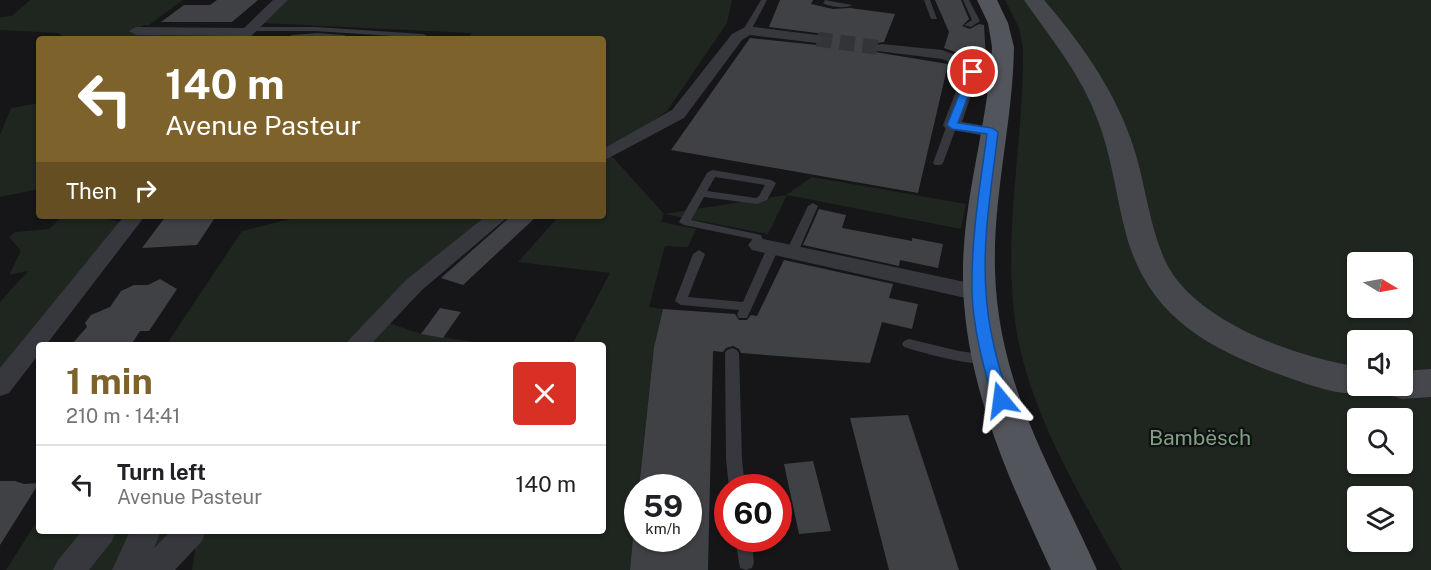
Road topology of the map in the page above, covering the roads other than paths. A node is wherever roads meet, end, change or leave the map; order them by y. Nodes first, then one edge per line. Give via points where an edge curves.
1 (281, 0) edge
2 (764, 0) edge
3 (828, 0) edge
4 (920, 0) edge
5 (927, 0) edge
6 (966, 0) edge
7 (1034, 0) edge
8 (848, 5) dead end
9 (978, 12) edge
10 (934, 17) dead end
11 (747, 30) junction
12 (136, 31) dead end
13 (245, 33) edge
14 (423, 36) dead end
15 (817, 39) tunnel mouth
16 (882, 48) tunnel mouth
17 (952, 125) junction
18 (992, 132) junction
19 (606, 154) edge
20 (938, 163) dead end
21 (700, 193) junction
22 (813, 206) dead end
23 (133, 219) edge
24 (495, 219) edge
25 (696, 232) dead end
26 (775, 248) junction
27 (699, 254) dead end
28 (979, 293) junction
29 (359, 342) edge
30 (909, 344) dead end
31 (732, 353) dead end
32 (989, 359) junction
33 (1347, 380) edge
34 (1431, 383) edge
35 (1413, 384) edge
36 (0, 386) edge
37 (736, 474) edge
38 (99, 534) edge
39 (145, 534) edge
40 (188, 534) edge
41 (745, 552) edge
42 (746, 562) dead end
43 (69, 570) edge
44 (128, 570) edge
45 (154, 570) edge
46 (1074, 570) edge

1 - 13 street
2 - 11 lane
3 - 8 lane via 827,3
4 - 5 lane
5 - 10 lane
6 - 9 lane via 975,21
7 - 33 main road via 1074,51 1108,111 1148,256 1161,282 1187,309 1233,340 1285,364
9 - 18 main road via 1000,30 1003,46
11 - 15 street
11 - 19 street via 737,37 678,114
12 - 13 street
13 - 14 lane via 315,29
16 - 17 street via 951,57 973,66
17 - 18 street
17 - 20 lane
18 - 28 main road via 980,232
21 - 21 lane via 712,173 771,183 757,201
21 - 26 lane via 684,222 756,237
22 - 26 lane
23 - 36 street
24 - 29 street via 414,285
25 - 26 lane
26 - 27 lane via 745,310 681,302
26 - 28 street
28 - 32 main road
30 - 32 lane
31 - 37 lane
32 - 46 main road via 1030,475
34 - 35 main road
38 - 43 street
39 - 44 street
40 - 45 street
41 - 42 lane

